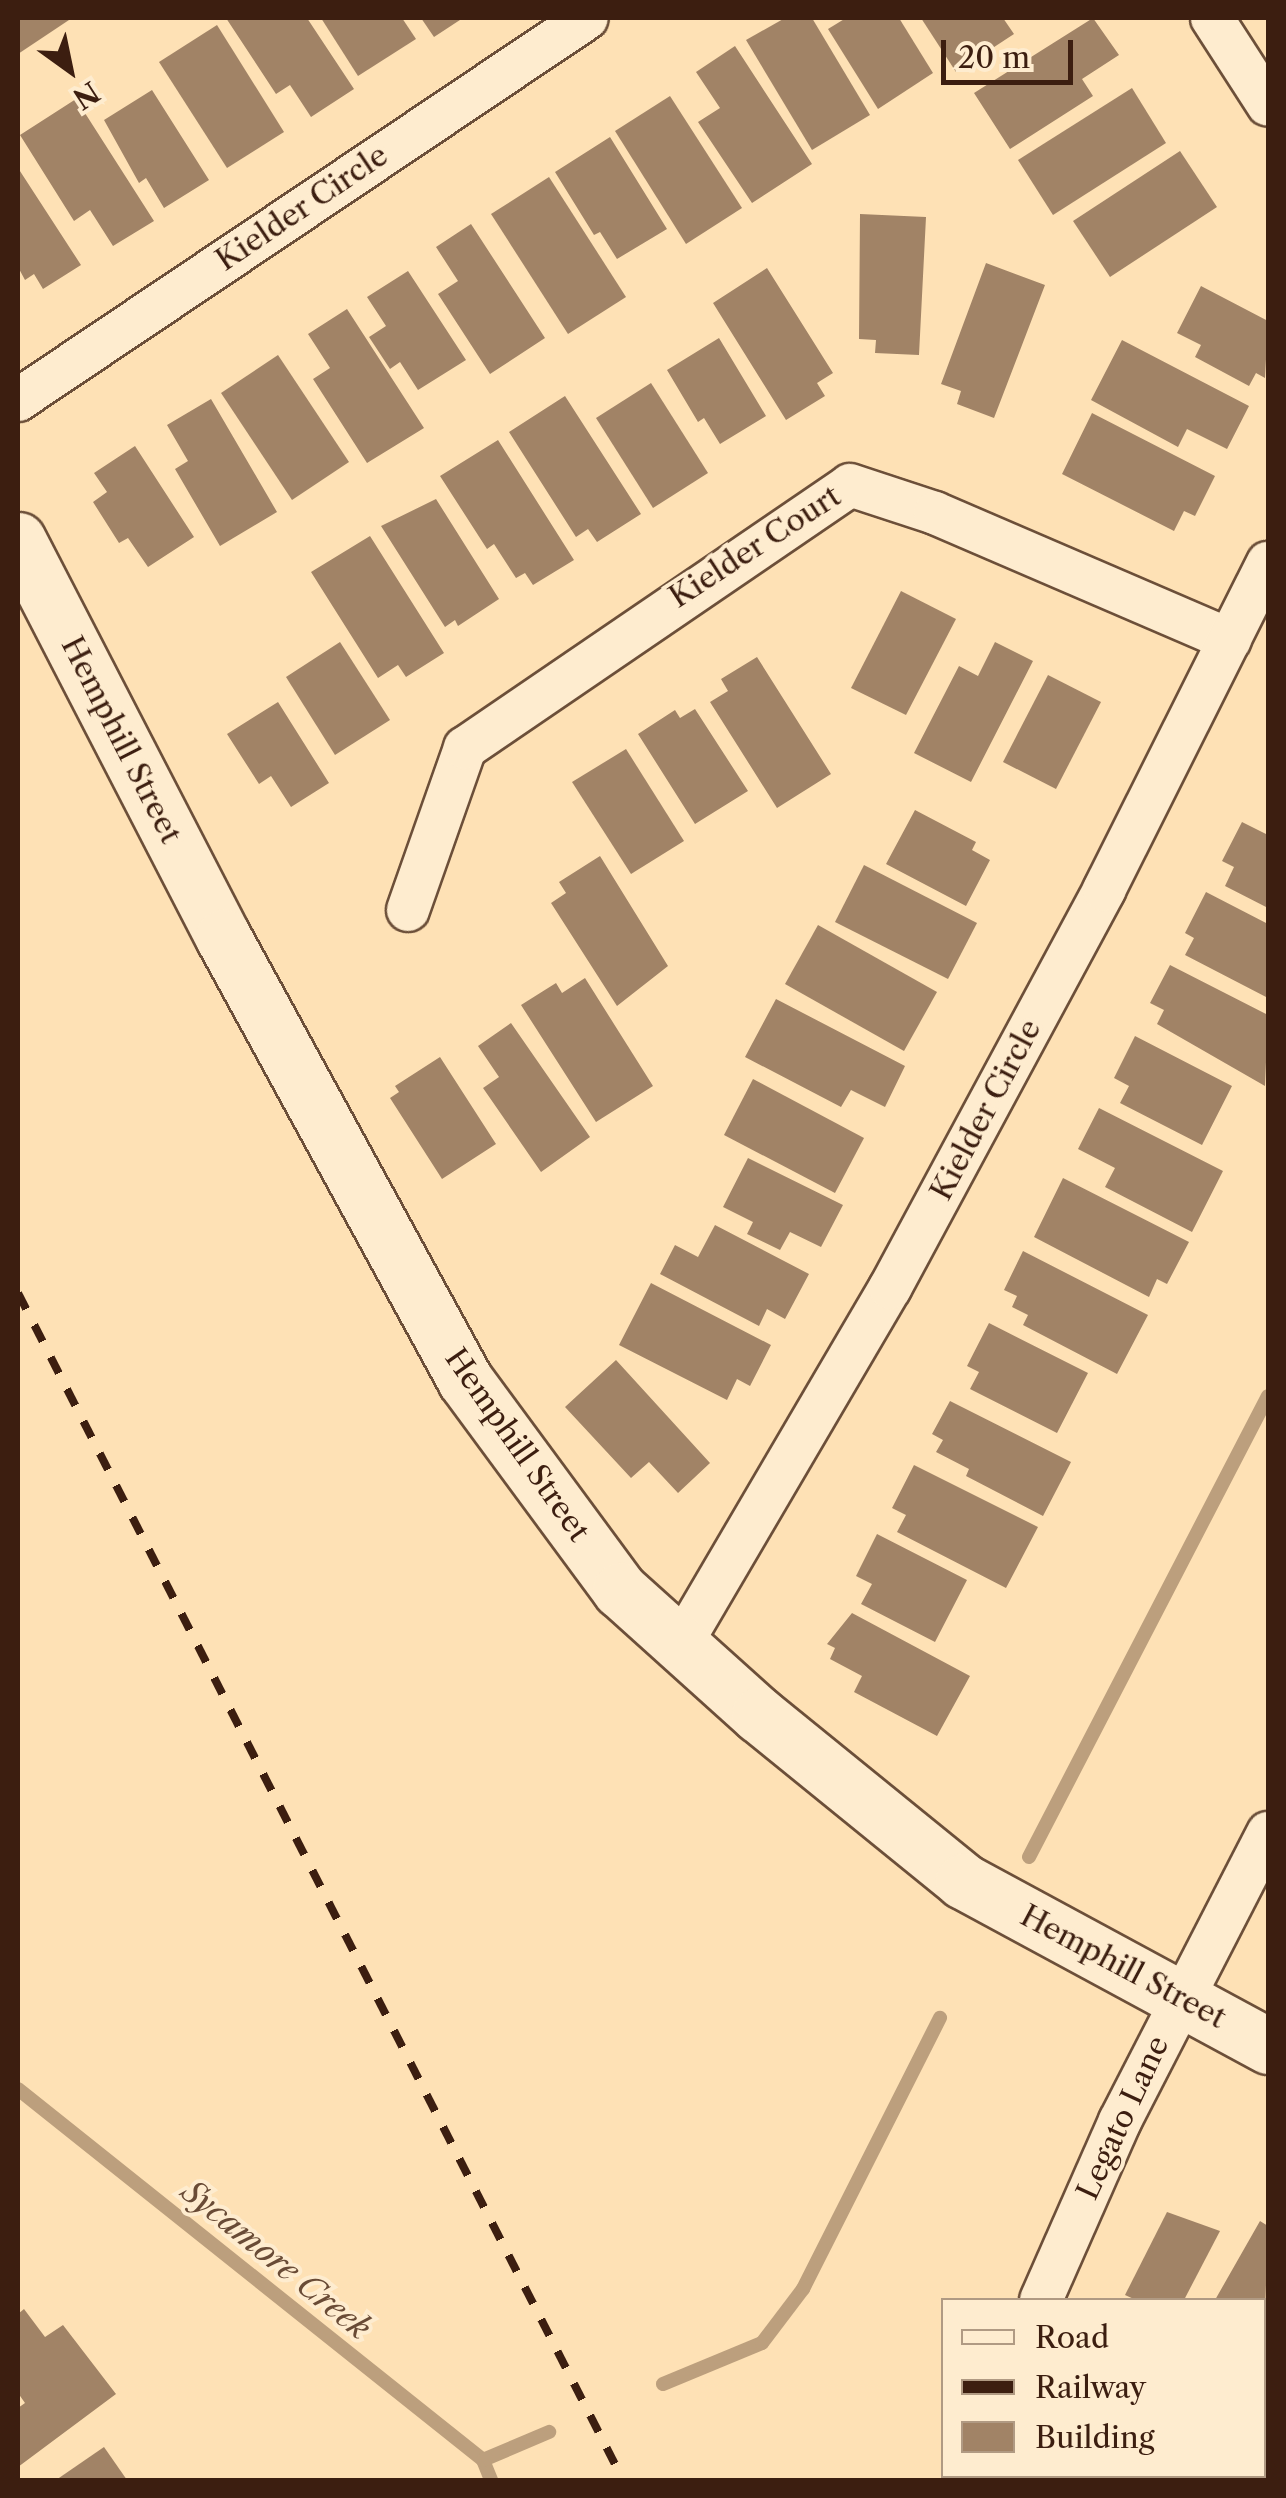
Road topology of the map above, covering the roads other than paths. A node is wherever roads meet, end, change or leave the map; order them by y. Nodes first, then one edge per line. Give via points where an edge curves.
1 (586, 18) edge
2 (1212, 18) edge
3 (1268, 106) edge
4 (18, 400) edge
5 (18, 540) edge
6 (1268, 563) edge
7 (1230, 640) junction
8 (408, 910) dead end
9 (681, 1644) junction
10 (1268, 1833) edge
11 (1180, 1998) junction
12 (1268, 2046) edge
13 (1042, 2298) edge

1 - 4 street, Kielder Circle
2 - 3 street
5 - 9 street, Hemphill Street via 223,937 465,1380 620,1590
6 - 7 street, Kielder Circle
7 - 8 street, Kielder Court via 935,513 850,484 465,748
7 - 9 street, Kielder Circle via 890,1288
9 - 11 street, Hemphill Street via 963,1881
10 - 11 street, Legato Lane
11 - 12 street, Hemphill Street
11 - 13 street, Legato Lane

